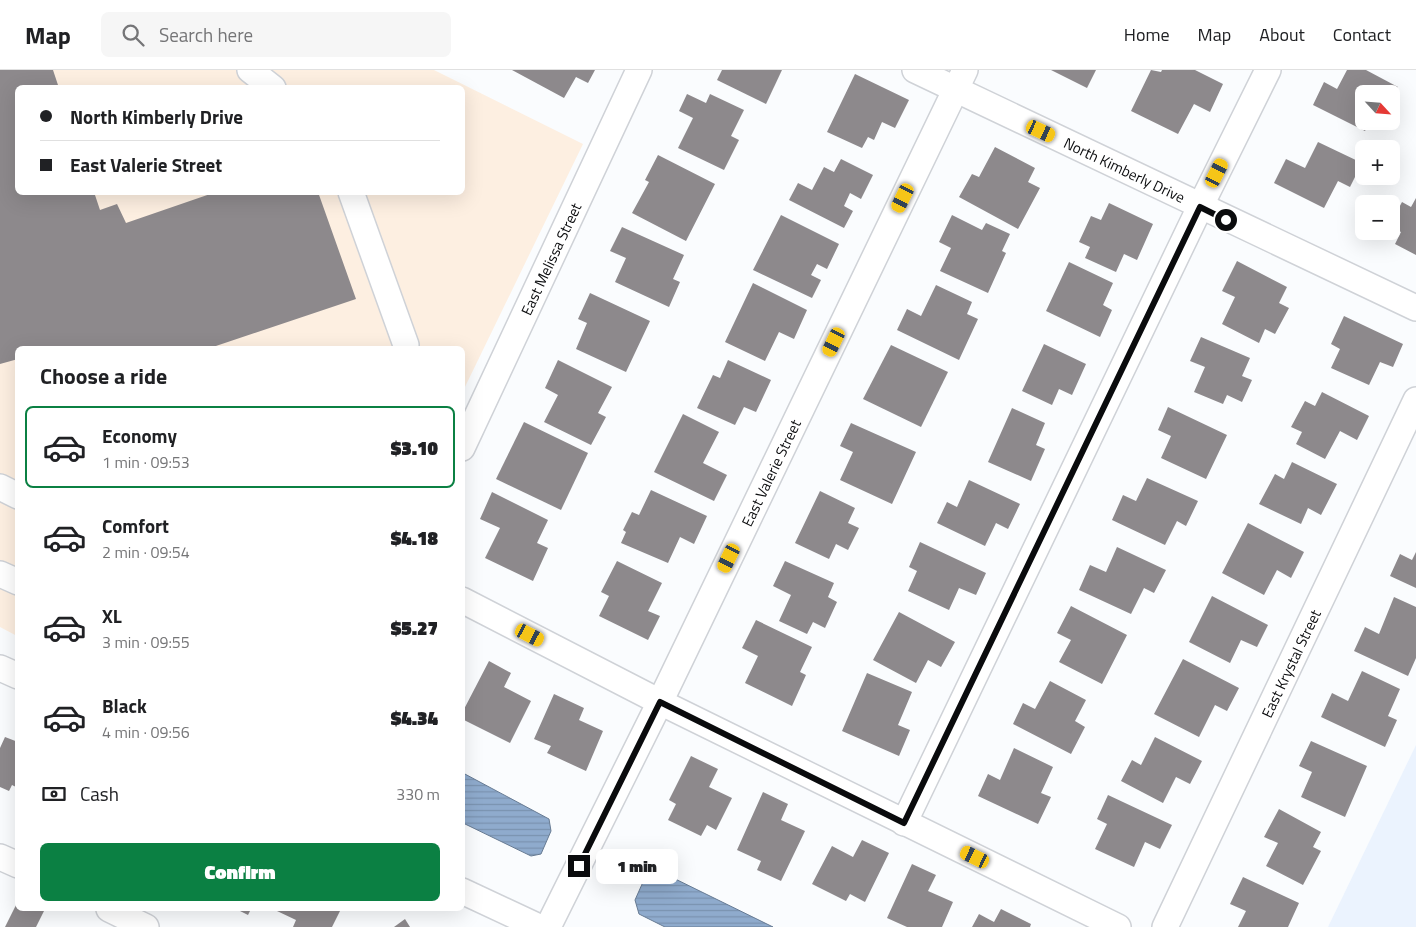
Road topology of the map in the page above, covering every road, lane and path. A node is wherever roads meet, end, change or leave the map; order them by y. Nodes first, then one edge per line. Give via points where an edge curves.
1 (250, 70) edge
2 (639, 70) edge
3 (915, 70) edge
4 (1268, 70) edge
5 (960, 80) edge
6 (269, 85) edge
7 (352, 195) edge
8 (1200, 207) junction
9 (1416, 308) edge
10 (406, 346) edge
11 (1416, 400) edge
12 (465, 442) edge
13 (0, 487) edge
14 (15, 494) edge
15 (0, 574) edge
16 (15, 581) edge
17 (465, 602) edge
18 (0, 668) edge
19 (15, 675) edge
20 (660, 702) junction
21 (904, 823) junction
22 (0, 857) edge
23 (15, 864) edge
24 (465, 892) edge
25 (539, 927) edge
26 (548, 927) edge
27 (1118, 927) edge
28 (1165, 927) edge

1 - 6 street
2 - 12 street, East Melissa Street
3 - 5 street, North Kimberly Drive
4 - 8 street
5 - 8 street, North Kimberly Drive
5 - 20 street, East Valerie Street
7 - 10 street
8 - 9 street, North Kimberly Drive
8 - 21 street
11 - 28 street, East Krystal Street
13 - 14 street
15 - 16 street
17 - 20 street
18 - 19 street
20 - 21 street
20 - 26 street, East Valerie Street
21 - 27 street
22 - 23 street
24 - 25 street

